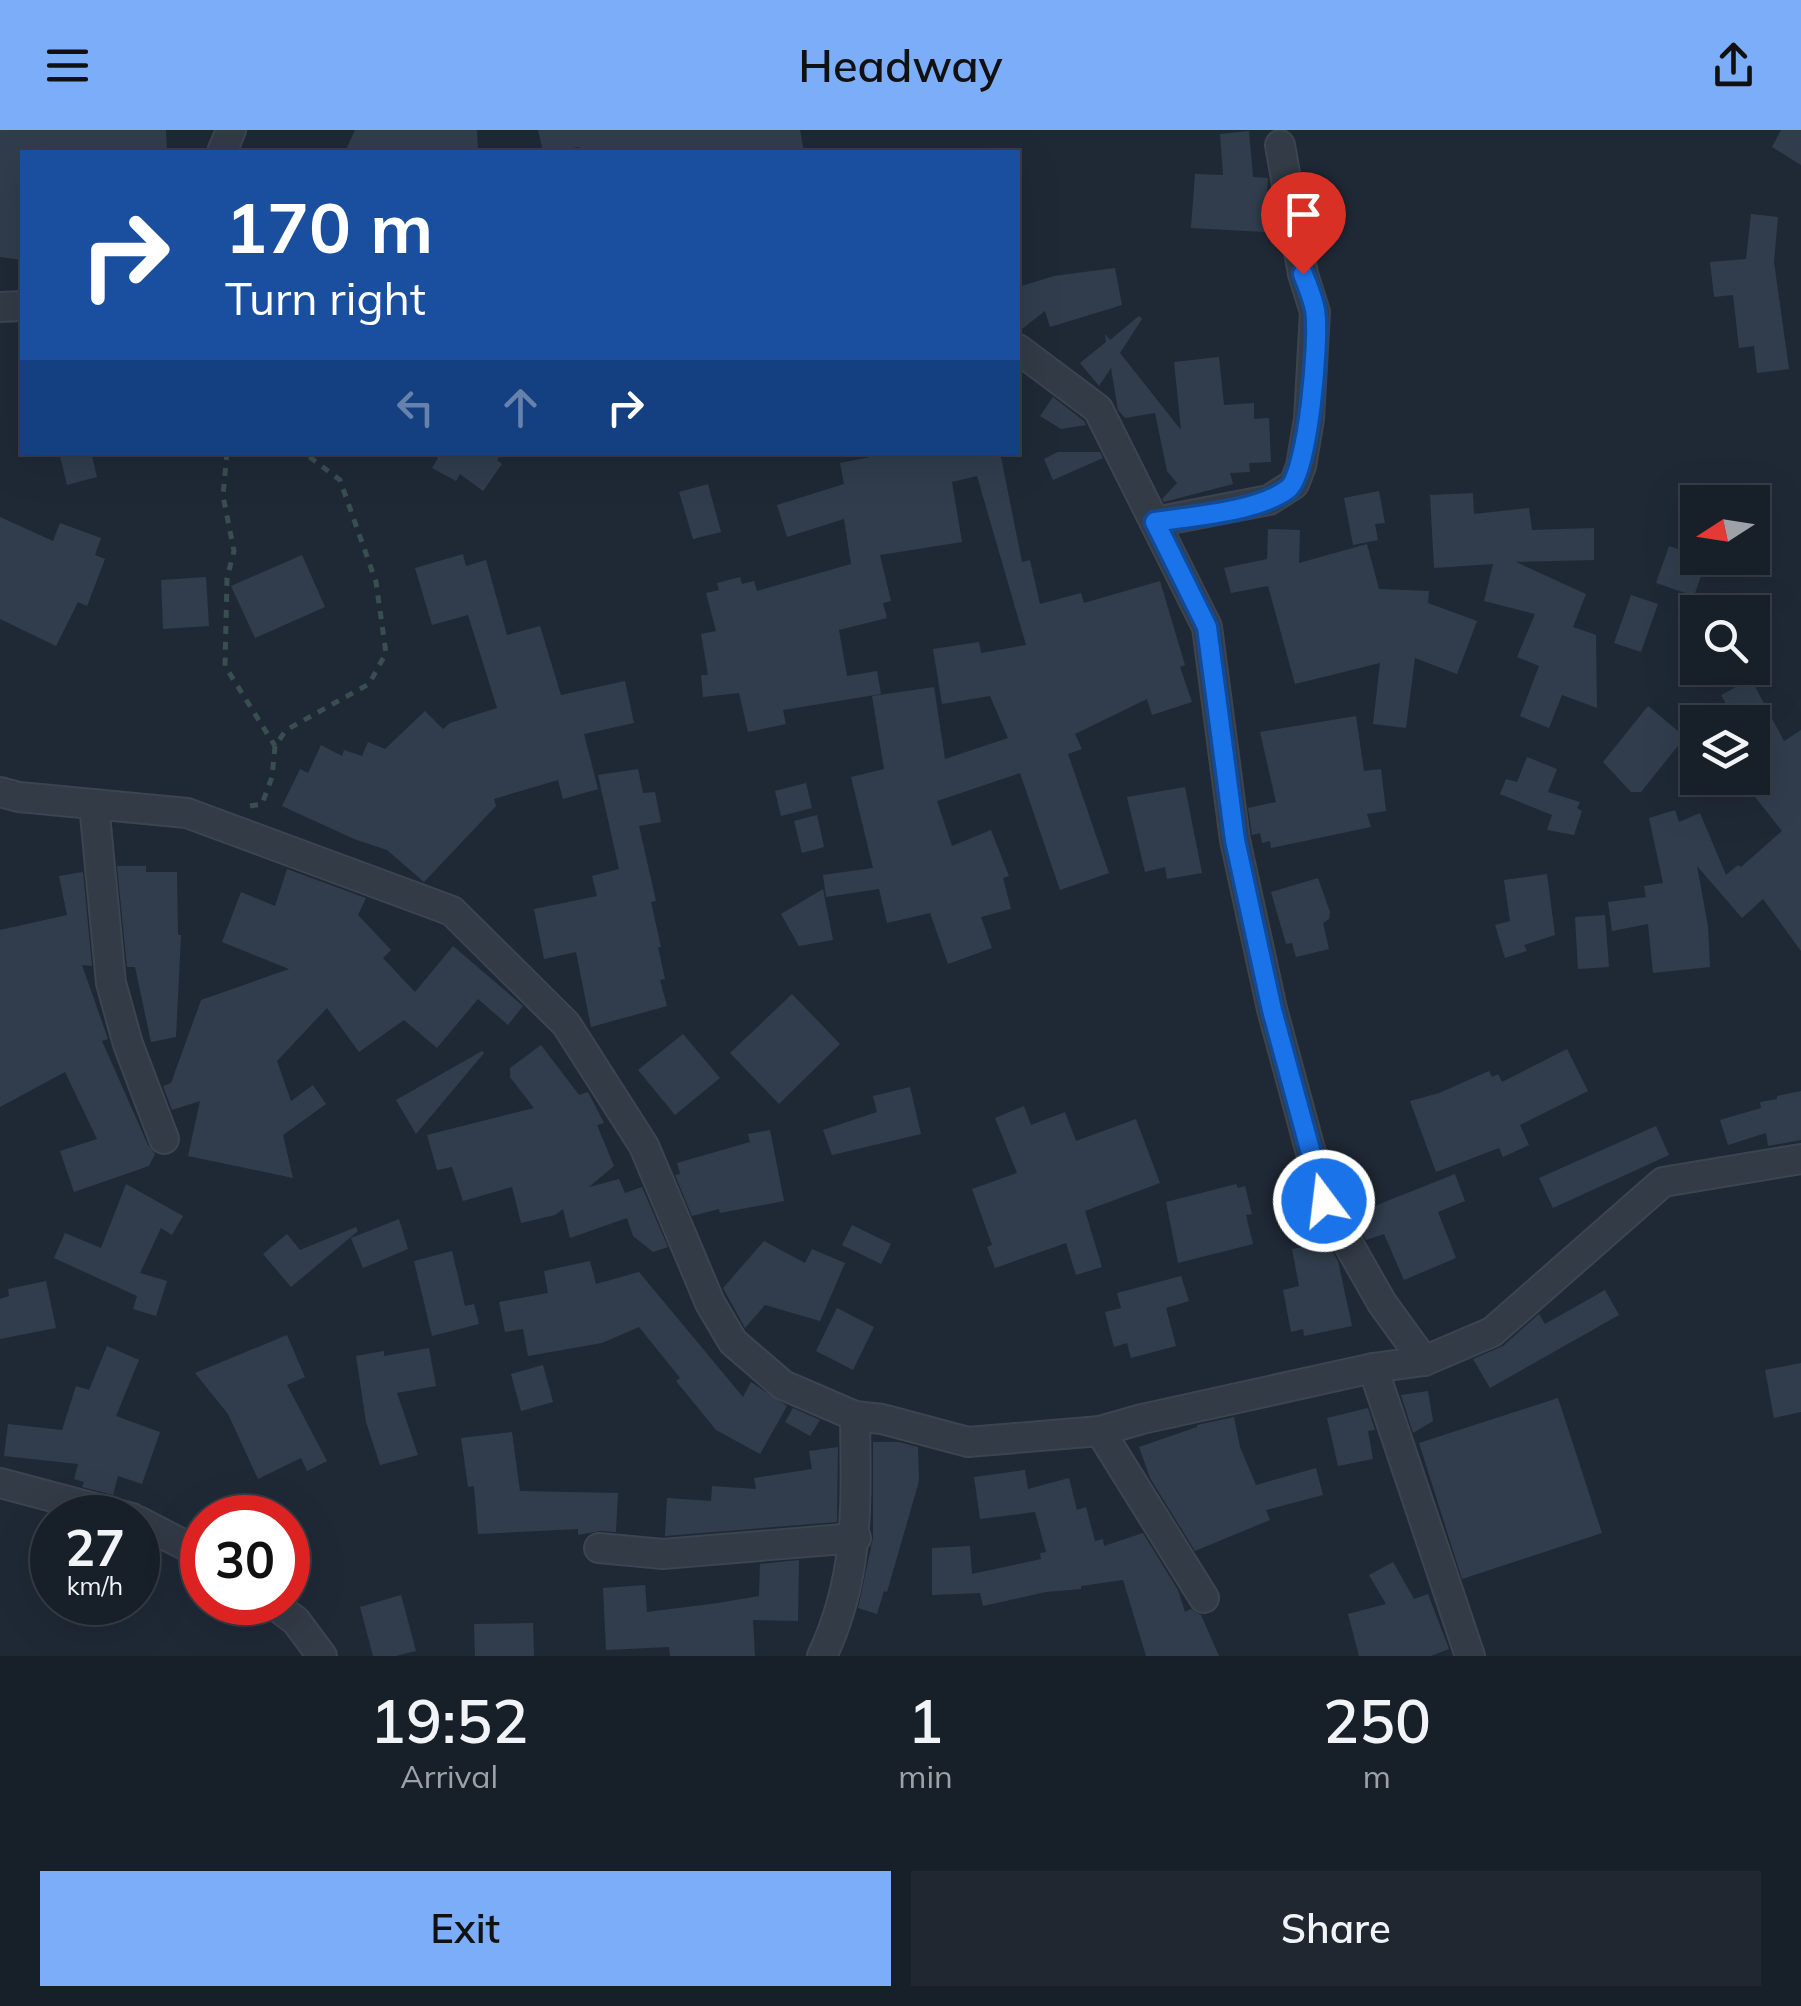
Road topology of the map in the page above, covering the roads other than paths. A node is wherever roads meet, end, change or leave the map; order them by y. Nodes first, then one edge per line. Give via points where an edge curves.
1 (1280, 145) dead end
2 (1020, 350) edge
3 (1155, 522) junction
4 (0, 792) edge
5 (94, 804) junction
6 (164, 1138) dead end
7 (1801, 1160) edge
8 (1424, 1361) junction
9 (1373, 1368) junction
10 (855, 1416) junction
11 (1100, 1431) junction
12 (0, 1483) edge
13 (45, 1495) edge
14 (856, 1538) junction
15 (599, 1548) dead end
16 (1204, 1598) dead end
17 (299, 1625) edge
18 (322, 1656) edge
19 (822, 1656) edge
20 (1470, 1656) edge

1 - 3 street via 1316,312 1302,466 1294,484 1269,500
2 - 3 street via 1098,409
3 - 8 street via 1207,627 1235,840 1324,1201
4 - 5 street
5 - 6 street via 111,982
5 - 10 street via 188,813 452,910 566,1024 644,1146 733,1342 783,1385
7 - 8 street via 1663,1182 1492,1332
8 - 9 street
9 - 11 street
9 - 20 street
10 - 11 street via 968,1442
10 - 14 street
11 - 16 street
12 - 13 street
14 - 15 street via 663,1554
14 - 19 street via 839,1621
17 - 18 street

